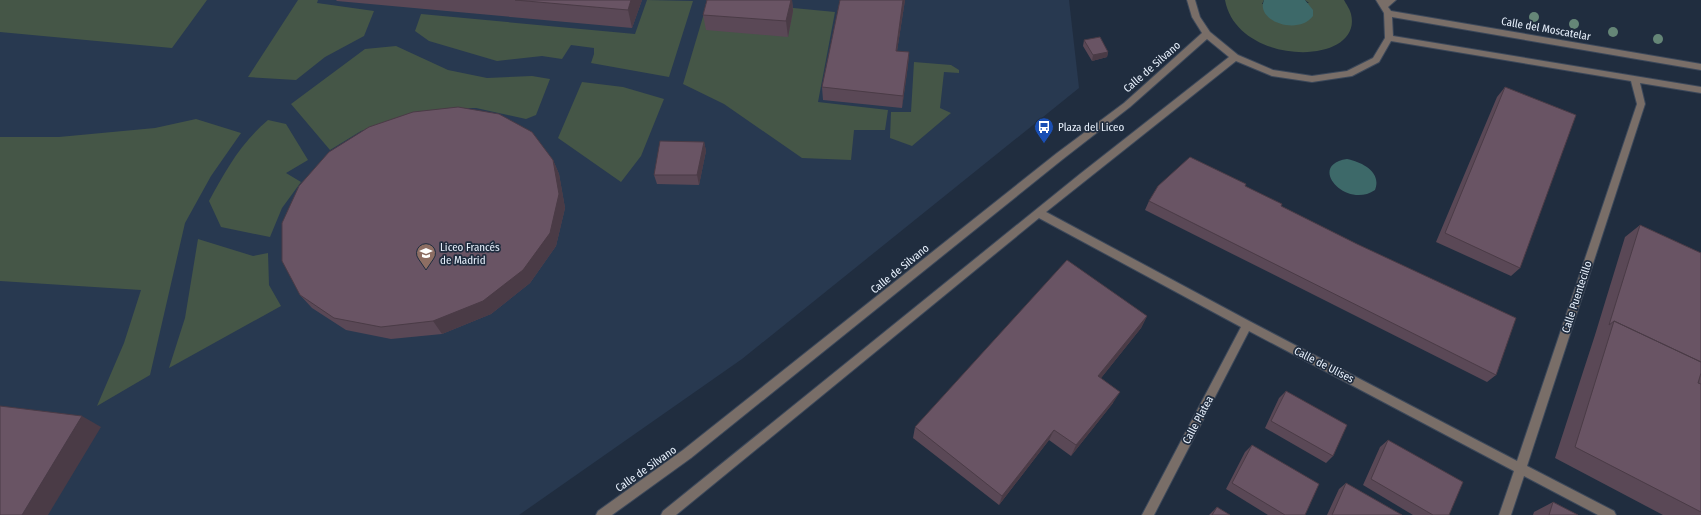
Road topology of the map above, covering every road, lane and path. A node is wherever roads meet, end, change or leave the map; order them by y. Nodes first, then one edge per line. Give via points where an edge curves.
1 (1191, 0) edge
2 (1392, 0) edge
3 (1384, 6) edge
4 (1208, 34) junction
5 (1389, 38) junction
6 (1235, 57) junction
7 (1701, 67) edge
8 (1634, 78) junction
9 (1701, 90) edge
10 (1039, 213) junction
11 (1247, 325) junction
12 (1522, 468) junction
13 (602, 515) edge
14 (667, 515) edge
15 (1148, 515) edge
16 (1505, 515) edge
17 (1610, 515) edge

1 - 4 street via 1196,17
2 - 3 street
3 - 5 street
3 - 7 street, Calle del Moscatelar
4 - 6 street
4 - 13 street, Calle de Silvano via 1127,105 693,450
5 - 6 street via 1376,60 1356,71 1312,79 1272,73
5 - 8 street
6 - 10 street
8 - 9 street
8 - 12 street, Calle Puentecillo via 1641,104
10 - 11 street, Calle de Ulises
10 - 14 street
11 - 12 street, Calle de Ulises
11 - 15 street, Calle Platea
12 - 16 street, Calle Puentecillo
12 - 17 street, Calle de Ulises

